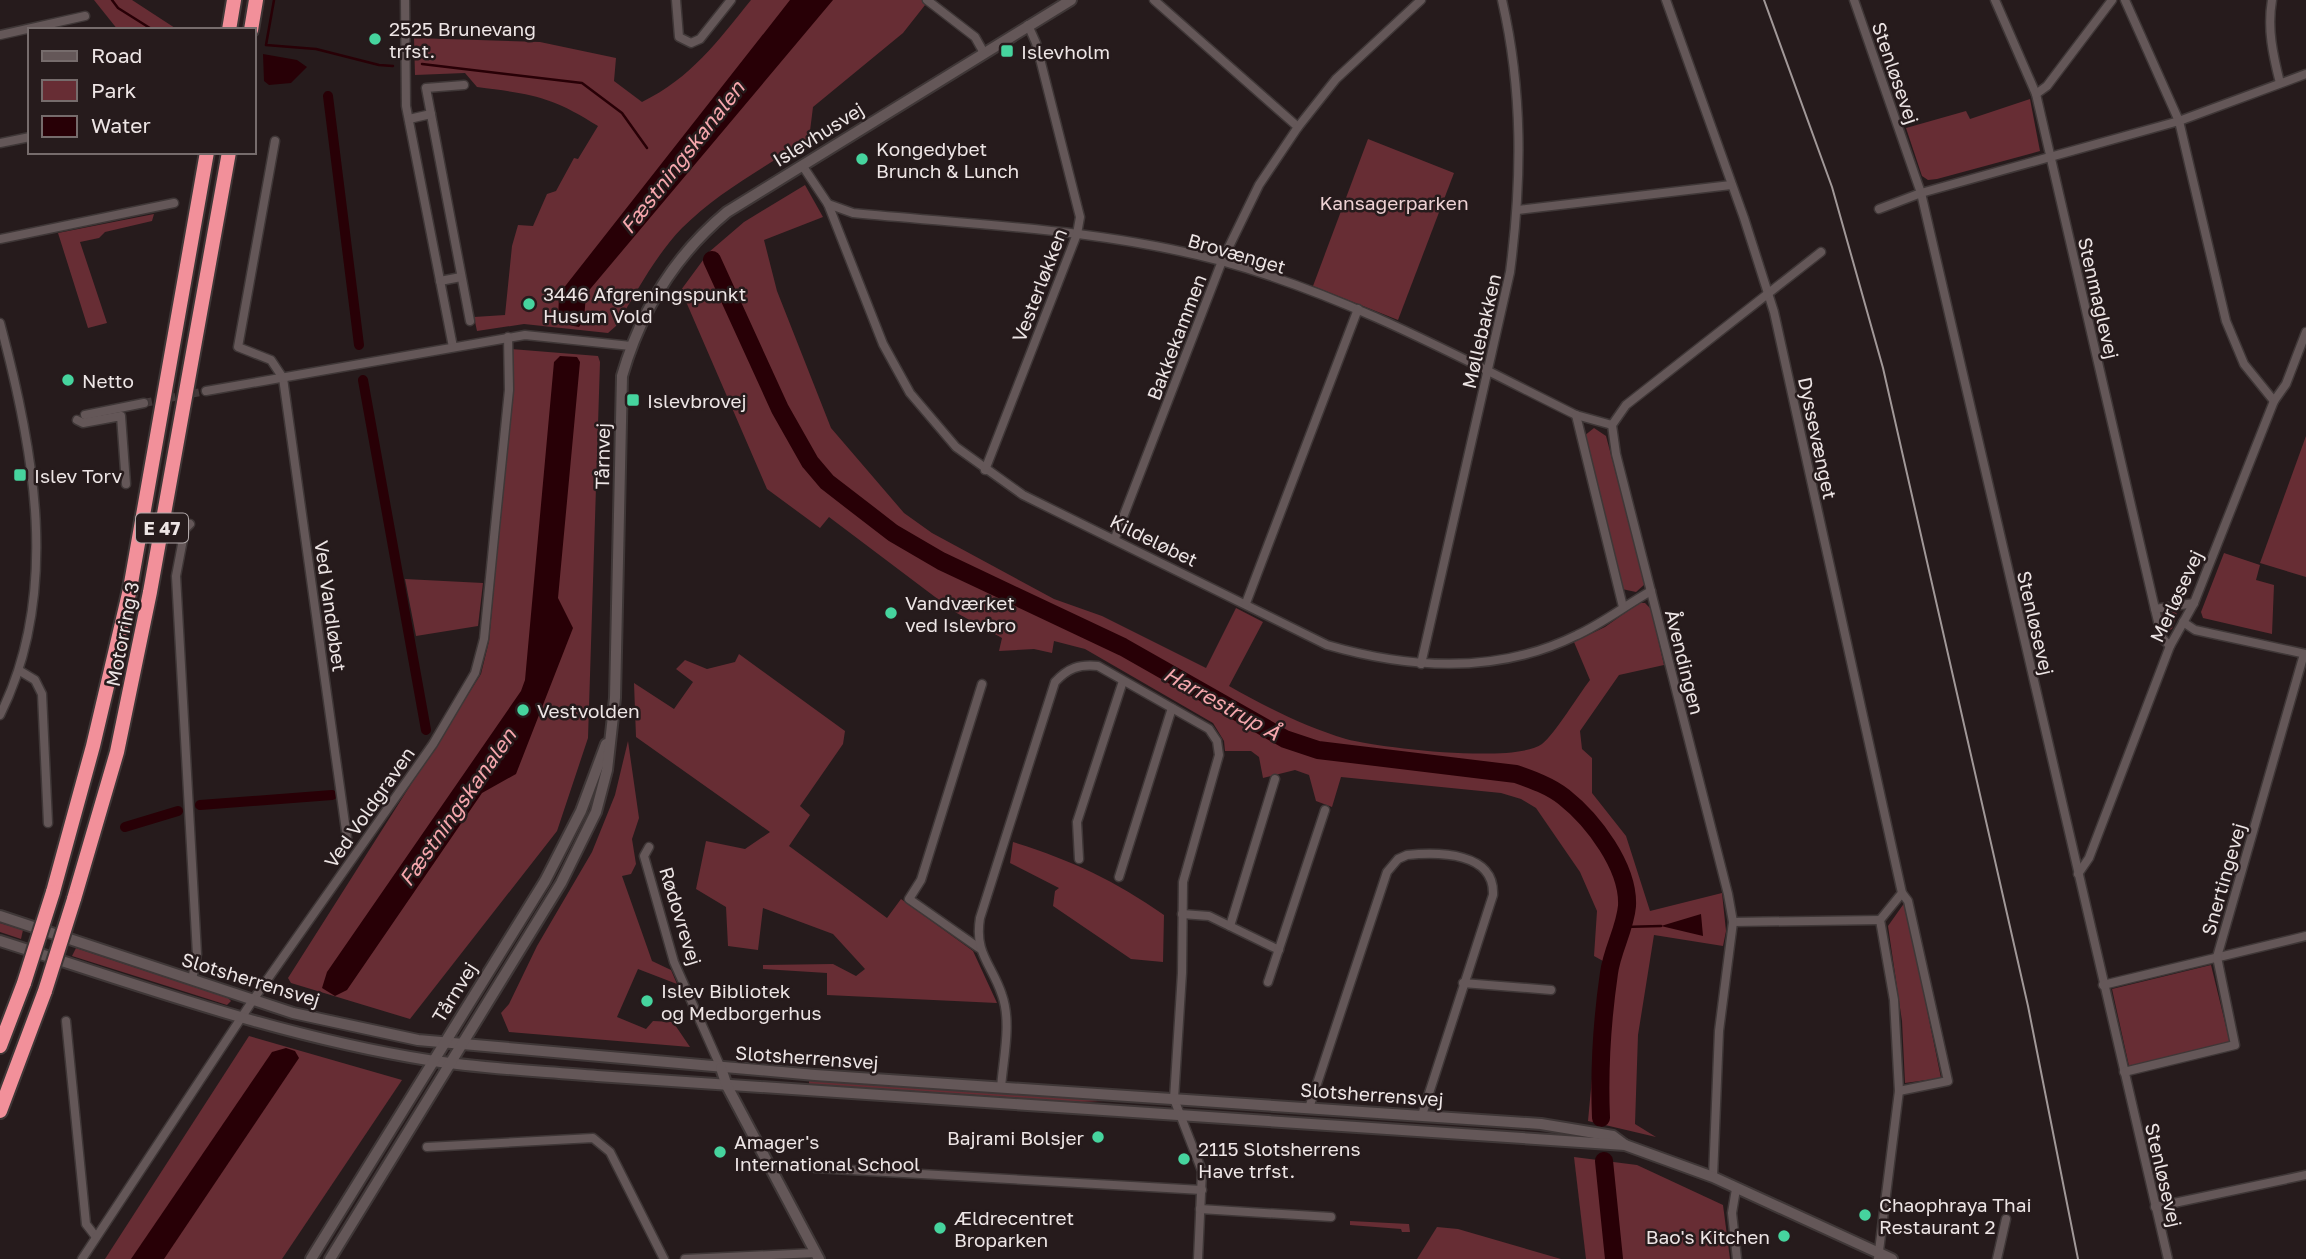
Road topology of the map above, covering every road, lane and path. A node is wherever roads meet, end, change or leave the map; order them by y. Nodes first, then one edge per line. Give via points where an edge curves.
1 (234, 0) edge
2 (256, 0) edge
3 (405, 0) edge
4 (676, 0) edge
5 (731, 0) edge
6 (927, 0) edge
7 (1071, 0) edge
8 (1154, 0) edge
9 (1421, 0) edge
10 (1502, 0) edge
11 (1666, 0) edge
12 (1854, 0) edge
13 (1995, 0) edge
14 (2112, 0) edge
15 (2125, 0) edge
16 (2272, 0) edge
17 (938, 3) edge
18 (85, 16) dead end
19 (1028, 25) junction
20 (31, 28) edge
21 (229, 28) edge
22 (251, 28) edge
23 (28, 29) edge
24 (0, 35) edge
25 (984, 53) junction
26 (2306, 74) edge
27 (2280, 83) junction
28 (464, 85) dead end
29 (2036, 94) junction
30 (431, 114) junction
31 (409, 119) junction
32 (2179, 121) junction
33 (1298, 127) junction
34 (28, 136) edge
35 (275, 141) dead end
36 (0, 143) edge
37 (207, 154) edge
38 (229, 154) edge
39 (2050, 157) junction
40 (802, 165) junction
41 (1731, 185) junction
42 (1921, 193) junction
43 (174, 203) dead end
44 (828, 204) junction
45 (1879, 209) dead end
46 (1518, 210) junction
47 (1077, 234) junction
48 (0, 239) edge
49 (1821, 252) dead end
50 (1222, 261) junction
51 (461, 277) junction
52 (440, 281) junction
53 (1768, 294) junction
54 (1358, 309) junction
55 (470, 321) dead end
56 (0, 323) edge
57 (2306, 332) edge
58 (508, 337) junction
59 (631, 346) junction
60 (453, 347) junction
61 (1488, 371) junction
62 (283, 378) junction
63 (206, 391) tunnel mouth
64 (2274, 401) junction
65 (144, 403) tunnel mouth
66 (1576, 415) junction
67 (1612, 425) junction
68 (985, 470) junction
69 (126, 484) dead end
70 (190, 524) dead end
71 (1115, 538) junction
72 (1651, 591) junction
73 (1246, 603) junction
74 (2193, 603) junction
75 (1623, 607) junction
76 (2155, 609) junction
77 (2183, 622) junction
78 (2170, 646) junction
79 (2305, 654) edge
80 (1421, 664) junction
81 (20, 671) junction
82 (1123, 681) junction
83 (982, 684) dead end
84 (1172, 708) junction
85 (0, 715) edge
86 (610, 735) junction
87 (1275, 779) dead end
88 (1325, 810) dead end
89 (47, 822) dead end
90 (347, 838) dead end
91 (649, 847) dead end
92 (1079, 859) dead end
93 (2077, 874) junction
94 (1118, 877) dead end
95 (1902, 893) junction
96 (1182, 914) junction
97 (0, 916) edge
98 (1880, 920) junction
99 (1733, 922) junction
100 (1230, 926) junction
101 (2306, 936) edge
102 (0, 941) edge
103 (979, 948) junction
104 (1279, 950) junction
105 (2217, 957) junction
106 (192, 980) junction
107 (1268, 982) dead end
108 (1463, 983) junction
109 (2103, 985) junction
110 (1551, 990) dead end
111 (253, 1000) junction
112 (242, 1017) junction
113 (66, 1021) dead end
114 (443, 1043) junction
115 (0, 1046) edge
116 (464, 1046) junction
117 (432, 1061) junction
118 (453, 1063) junction
119 (721, 1068) junction
120 (2124, 1072) junction
121 (727, 1086) junction
122 (1001, 1088) junction
123 (1899, 1091) junction
124 (1174, 1099) junction
125 (1309, 1108) junction
126 (0, 1111) edge
127 (1422, 1115) junction
128 (1181, 1117) junction
129 (1625, 1145) junction
130 (426, 1147) dead end
131 (815, 1168) dead end
132 (2306, 1175) edge
133 (1713, 1177) junction
134 (1736, 1189) junction
135 (1202, 1190) junction
136 (2155, 1207) junction
137 (1200, 1209) junction
138 (1331, 1216) dead end
139 (2006, 1219) dead end
140 (96, 1237) junction
141 (817, 1256) edge
142 (1878, 1256) edge
143 (82, 1259) edge
144 (311, 1259) edge
145 (330, 1259) edge
146 (664, 1259) edge
147 (685, 1259) edge
148 (1198, 1259) edge
149 (1737, 1259) edge
150 (1892, 1259) edge
151 (1997, 1259) edge
152 (2168, 1259) edge

1 - 21 highway
2 - 22 highway
3 - 31 street
4 - 5 street via 678,37 691,43 700,39
6 - 17 street
7 - 19 street, Islevhusvej
8 - 33 street
9 - 33 street, Bakkekammen via 1336,79
10 - 46 street, Møllebakken via 1517,93 1521,148
11 - 41 street, Dyssevænget
12 - 42 street, Stenløsevej
13 - 29 street, Stenmaglevej
14 - 29 street via 2047,86
15 - 32 street
16 - 27 street via 2271,44
17 - 25 street via 975,37
18 - 20 street
19 - 25 street, Islevhusvej
19 - 47 street, Vesterløkken via 1080,217
23 - 24 street
25 - 40 street, Islevhusvej
26 - 27 street
27 - 32 street
28 - 30 street via 426,88
29 - 39 street, Stenmaglevej
30 - 31 street
30 - 51 street
31 - 52 street
32 - 39 street
32 - 64 street via 2226,321 2244,364
33 - 50 street, Bakkekammen via 1259,185
34 - 36 street
35 - 62 street via 238,347 271,360
37 - 115 highway, Motorring 3 / E 47, bridge via 130,589 53,892
38 - 126 highway, Motorring 3 / E 47, bridge via 117,752 45,991
39 - 42 street
39 - 76 street, Stenmaglevej
40 - 44 street, Kildeløbet
40 - 59 street, Islevhusvej via 727,212 690,246 660,285
41 - 46 street
41 - 53 street, Dyssevænget
42 - 45 street
42 - 93 street, Stenløsevej
43 - 48 street
44 - 47 street, Brovænget via 853,213
44 - 68 street, Kildeløbet via 883,344 911,393 956,446
46 - 61 street, Møllebakken
47 - 50 street, Brovænget
47 - 68 street, Vesterløkken
49 - 53 street
50 - 54 street, Brovænget
50 - 71 street, Bakkekammen
51 - 52 street
51 - 55 street
52 - 60 street
53 - 67 street via 1626,405
53 - 95 street, Dyssevænget
54 - 61 street, Brovænget
54 - 73 street
56 - 81 street via 27,428 36,573 34,608
57 - 64 street, Merløsevej via 2286,384
58 - 59 street
58 - 60 street
58 - 111 street, Ved Voldgraven via 509,390 484,639 475,673 433,744
59 - 86 street, Tårnvej via 622,376 615,698
60 - 62 street
61 - 66 street, Brovænget
61 - 80 street, Møllebakken
62 - 63 street
62 - 90 street, Ved Vandløbet
64 - 74 street, Merløsevej
65 - 69 street via 81,417 83,423 121,416
66 - 67 street, Brovænget
66 - 75 street
67 - 72 street, Åvendingen
68 - 71 street, Kildeløbet via 1023,495
70 - 106 street via 185,529 176,576 197,954
71 - 73 street, Kildeløbet
72 - 75 street, Kildeløbet
72 - 99 street, Åvendingen
73 - 80 street, Kildeløbet via 1326,645 1372,658
74 - 76 street
74 - 77 street, Merløsevej
75 - 80 street, Kildeløbet via 1577,635 1537,651 1499,661
76 - 78 street, Stenmaglevej via 2162,638
77 - 78 street, Merløsevej
77 - 79 street via 2195,630
78 - 93 street, Merløsevej via 2089,859
79 - 105 street, Snertingevej
81 - 85 street
81 - 89 street via 35,680 42,694
82 - 84 street
82 - 92 street via 1077,822
82 - 103 street via 1098,666 1083,665 1064,672 1055,682 980,918
83 - 103 street via 920,880 909,900
84 - 94 street
84 - 96 street via 1209,729 1219,755 1187,862
86 - 114 street, Tårnvej via 564,846
86 - 116 street, Tårnvej via 599,801 578,850
87 - 100 street
88 - 104 street
91 - 119 street, Rødovrevej via 644,856 660,920
93 - 109 street, Stenløsevej
95 - 98 street
95 - 123 street, Dyssevænget via 1908,901 1948,1081
96 - 100 street via 1209,916
96 - 124 street
97 - 106 street, Slotsherrensvej
98 - 99 street
98 - 123 street via 1894,1000
99 - 133 street, Åvendingen via 1719,1031
100 - 104 street
101 - 105 street
102 - 112 street, Slotsherrensvej
103 - 122 street via 1002,995 1006,1015
104 - 107 street
105 - 109 street
105 - 120 street, Snertingevej via 2235,1045
106 - 111 street, Slotsherrensvej
108 - 110 street
108 - 125 street via 1493,895 1491,876 1472,859 1407,855 1398,859 1387,872
108 - 127 street
109 - 120 street, Stenløsevej
111 - 112 street, Ved Voldgraven
111 - 114 street, Slotsherrensvej via 349,1027
112 - 117 street, Slotsherrensvej
112 - 140 street, Ved Voldgraven
113 - 140 street via 86,1224
114 - 116 street, Slotsherrensvej
114 - 117 street, Tårnvej
116 - 118 street, Tårnvej
116 - 119 street, Slotsherrensvej
117 - 118 street, Slotsherrensvej
117 - 144 street, Tårnvej
118 - 121 street, Slotsherrensvej
118 - 145 street, Tårnvej
119 - 121 street, Rødovrevej
119 - 122 street, Slotsherrensvej
120 - 136 street, Stenløsevej
121 - 128 street, Slotsherrensvej
121 - 141 street, Rødovrevej
122 - 124 street, Slotsherrensvej
123 - 142 street
124 - 125 street, Slotsherrensvej
124 - 128 street
125 - 127 street, Slotsherrensvej
127 - 129 street, Slotsherrensvej via 1541,1124 1613,1136
128 - 129 street, Slotsherrensvej
128 - 135 street via 1202,1171
129 - 133 street, Slotsherrensvej
130 - 146 street via 593,1138 610,1152
131 - 135 street
132 - 136 street
133 - 134 street, Slotsherrensvej
134 - 142 street, Slotsherrensvej
134 - 149 street via 1732,1213
135 - 137 street
136 - 152 street, Stenløsevej
137 - 138 street
137 - 148 street
139 - 151 street
140 - 143 street, Ved Voldgraven
141 - 147 street
142 - 150 street, Slotsherrensvej

